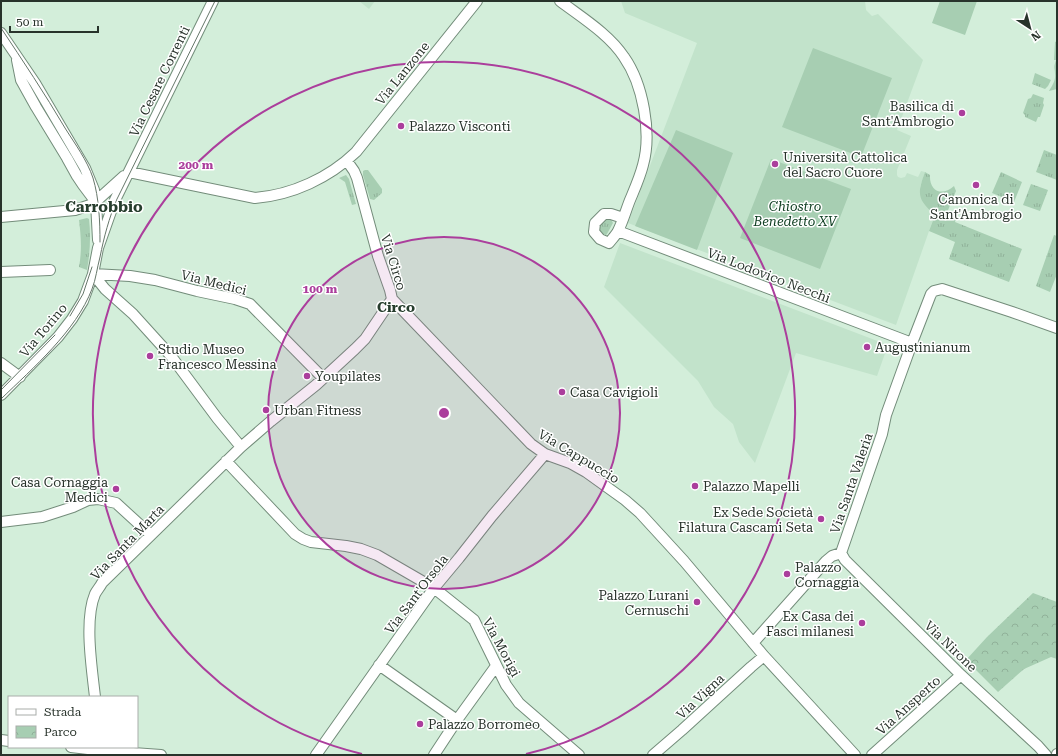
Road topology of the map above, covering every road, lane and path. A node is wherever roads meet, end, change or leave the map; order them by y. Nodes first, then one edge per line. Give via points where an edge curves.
1 (213, 1) edge
2 (477, 1) edge
3 (560, 1) edge
4 (1, 33) edge
5 (347, 161) junction
6 (129, 172) junction
7 (96, 202) junction
8 (1, 217) edge
9 (623, 218) junction
10 (618, 230) junction
11 (98, 248) junction
12 (50, 270) dead end
13 (1, 272) edge
14 (93, 274) junction
15 (392, 299) junction
16 (1057, 328) edge
17 (912, 343) junction
18 (1, 363) edge
19 (20, 377) junction
20 (323, 378) junction
21 (1, 395) edge
22 (241, 447) junction
23 (545, 454) junction
24 (226, 461) junction
25 (1, 522) edge
26 (151, 535) junction
27 (841, 552) junction
28 (434, 588) junction
29 (753, 643) junction
30 (764, 656) junction
31 (379, 665) junction
32 (496, 666) junction
33 (961, 675) junction
34 (95, 696) edge
35 (457, 720) junction
36 (88, 748) edge
37 (105, 749) edge
38 (126, 754) edge
39 (161, 755) edge
40 (316, 755) edge
41 (434, 755) edge
42 (579, 755) edge
43 (653, 755) edge
44 (855, 755) edge
45 (872, 755) edge
46 (1046, 755) edge

1 - 6 street, Via Cesare Correnti
2 - 5 street, Via Lanzone
3 - 9 street via 615,45 638,84 646,124 644,165
4 - 7 street via 17,56 21,80 36,107 83,186
5 - 6 street, Via Lanzone via 300,188 269,197 255,198
5 - 15 street, Via Circo via 357,178
6 - 7 street
6 - 11 street via 115,200
7 - 8 street via 75,210
7 - 11 street
9 - 10 street
9 - 10 street via 604,214 594,223 594,232 600,239 609,243
10 - 17 street, Via Lodovico Necchi
11 - 14 street
12 - 13 street
14 - 19 street, Via Torino via 86,295 72,319
14 - 20 street, Via Medici via 155,280 250,304
14 - 22 street via 171,356
15 - 20 street, Via Circo via 365,339
15 - 23 street, Via Cappuccio via 531,444
16 - 17 street, Via Santa Valeria via 942,289 934,291 927,301
17 - 27 street, Via Santa Valeria
18 - 19 street
19 - 21 street, Via Torino
20 - 22 street, Via Circo
22 - 24 street, Via Circo
23 - 28 street, Via Sant'Orsola
23 - 29 street, Via Cappuccio via 586,472 625,500 684,561
24 - 26 street, Via Santa Marta
24 - 28 street, Via Morigi via 295,534 303,539 361,549 377,555
25 - 26 street via 42,517 98,498 116,503
26 - 34 street, Via Santa Marta via 102,583 95,595 90,616 90,652
27 - 29 street, Via Santa Valeria via 826,561
27 - 33 street, Via Nirone via 845,560
28 - 31 street, Via Sant'Orsola
28 - 32 street, Via Morigi via 474,620
29 - 30 street, Via Cappuccio
30 - 43 street, Via Vigna
30 - 44 street, Via Cappuccio
31 - 35 street
31 - 40 street, Via Sant'Orsola
32 - 35 street
32 - 42 street, Via Morigi via 519,703
33 - 45 street, Via Ansperto
33 - 46 street, Via Nirone
35 - 41 street
36 - 37 street
37 - 38 street
38 - 39 street

